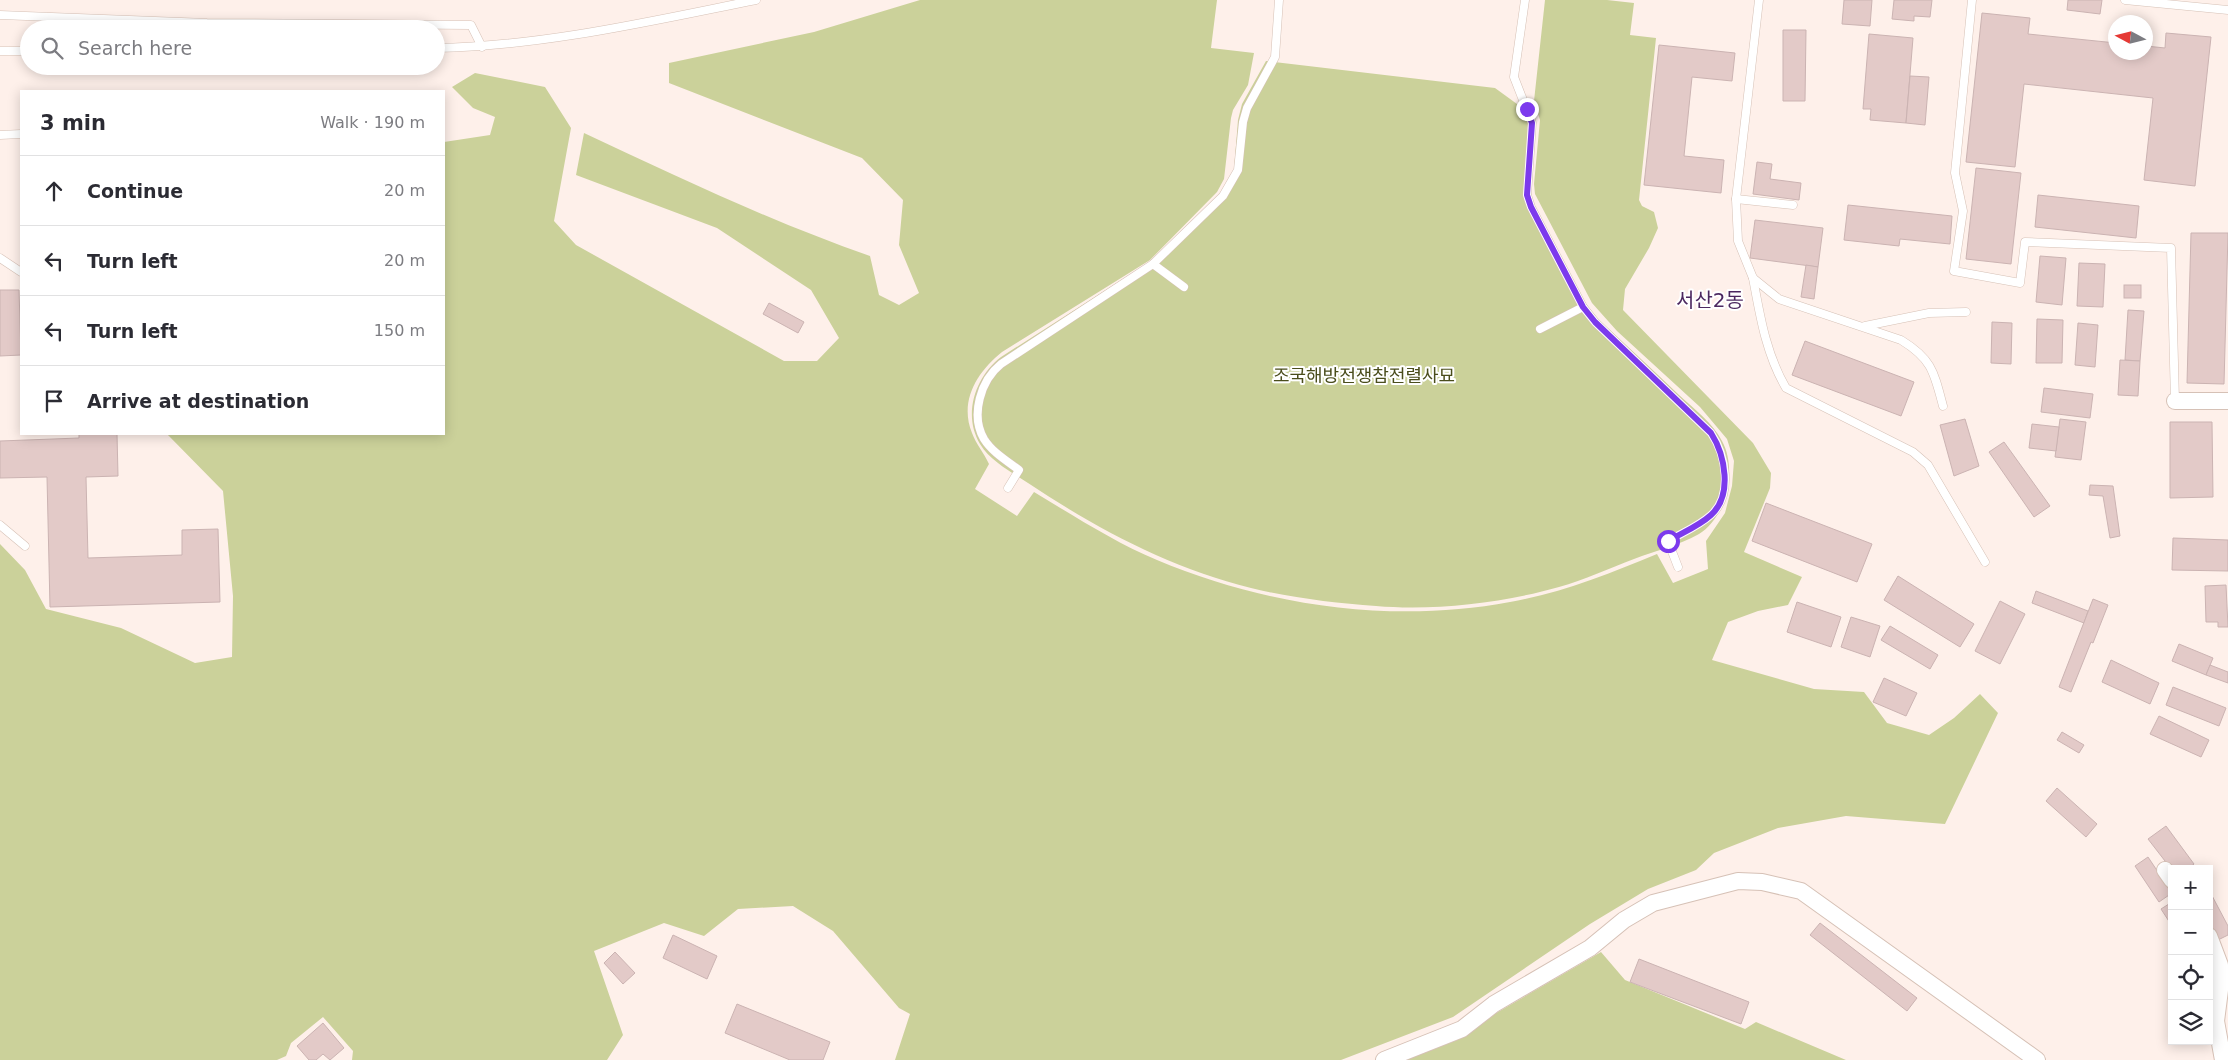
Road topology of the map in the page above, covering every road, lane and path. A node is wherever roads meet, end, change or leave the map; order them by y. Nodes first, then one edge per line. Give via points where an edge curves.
1 (756, 0) edge
2 (1279, 0) edge
3 (1525, 0) edge
4 (1759, 0) edge
5 (1972, 0) edge
6 (2125, 0) edge
7 (2228, 10) edge
8 (0, 15) edge
9 (129, 20) edge
10 (445, 25) edge
11 (482, 47) junction
12 (445, 48) edge
13 (0, 51) edge
14 (20, 51) edge
15 (20, 134) edge
16 (0, 135) edge
17 (1736, 199) junction
18 (1793, 206) dead end
19 (0, 258) edge
20 (1153, 264) junction
21 (20, 271) edge
22 (1753, 278) junction
23 (1184, 287) dead end
24 (1583, 307) junction
25 (1966, 312) dead end
26 (1863, 326) junction
27 (1540, 329) dead end
28 (2175, 401) joint
29 (2228, 401) edge
30 (1944, 406) dead end
31 (1008, 488) dead end
32 (0, 525) edge
33 (25, 546) dead end
34 (1985, 562) dead end
35 (1678, 567) dead end
36 (2213, 947) edge
37 (1384, 1060) edge
38 (2037, 1060) edge
39 (2223, 1060) edge

1 - 11 lane via 637,24
2 - 20 lane via 1275,57 1247,108 1238,170 1233,182 1223,196
3 - 24 lane via 1514,77 1532,123 1527,195
4 - 17 lane
5 - 28 lane via 1955,173 1963,211 1954,271 2020,283 2025,242 2171,248
6 - 7 lane
8 - 9 lane
10 - 11 lane via 471,25
11 - 12 lane
13 - 14 lane
15 - 16 lane
17 - 18 lane
17 - 22 lane via 1738,241
19 - 21 lane
20 - 23 lane
20 - 31 lane via 1001,364 989,377 979,404 979,428 995,452 1019,470
22 - 26 lane via 1780,299
22 - 34 lane via 1762,326 1776,371 1786,388 1913,452 1928,465
24 - 27 lane
24 - 35 lane via 1699,421 1718,444 1724,477 1720,502 1712,514 1668,541
25 - 26 lane via 1929,313
26 - 30 lane via 1918,350 1934,370
28 - 29 street
32 - 33 lane
36 - 39 street via 2220,965 2216,1021
37 - 38 street via 1462,1029 1494,1004 1590,948 1624,920 1653,903 1738,881 1762,882 1801,891

